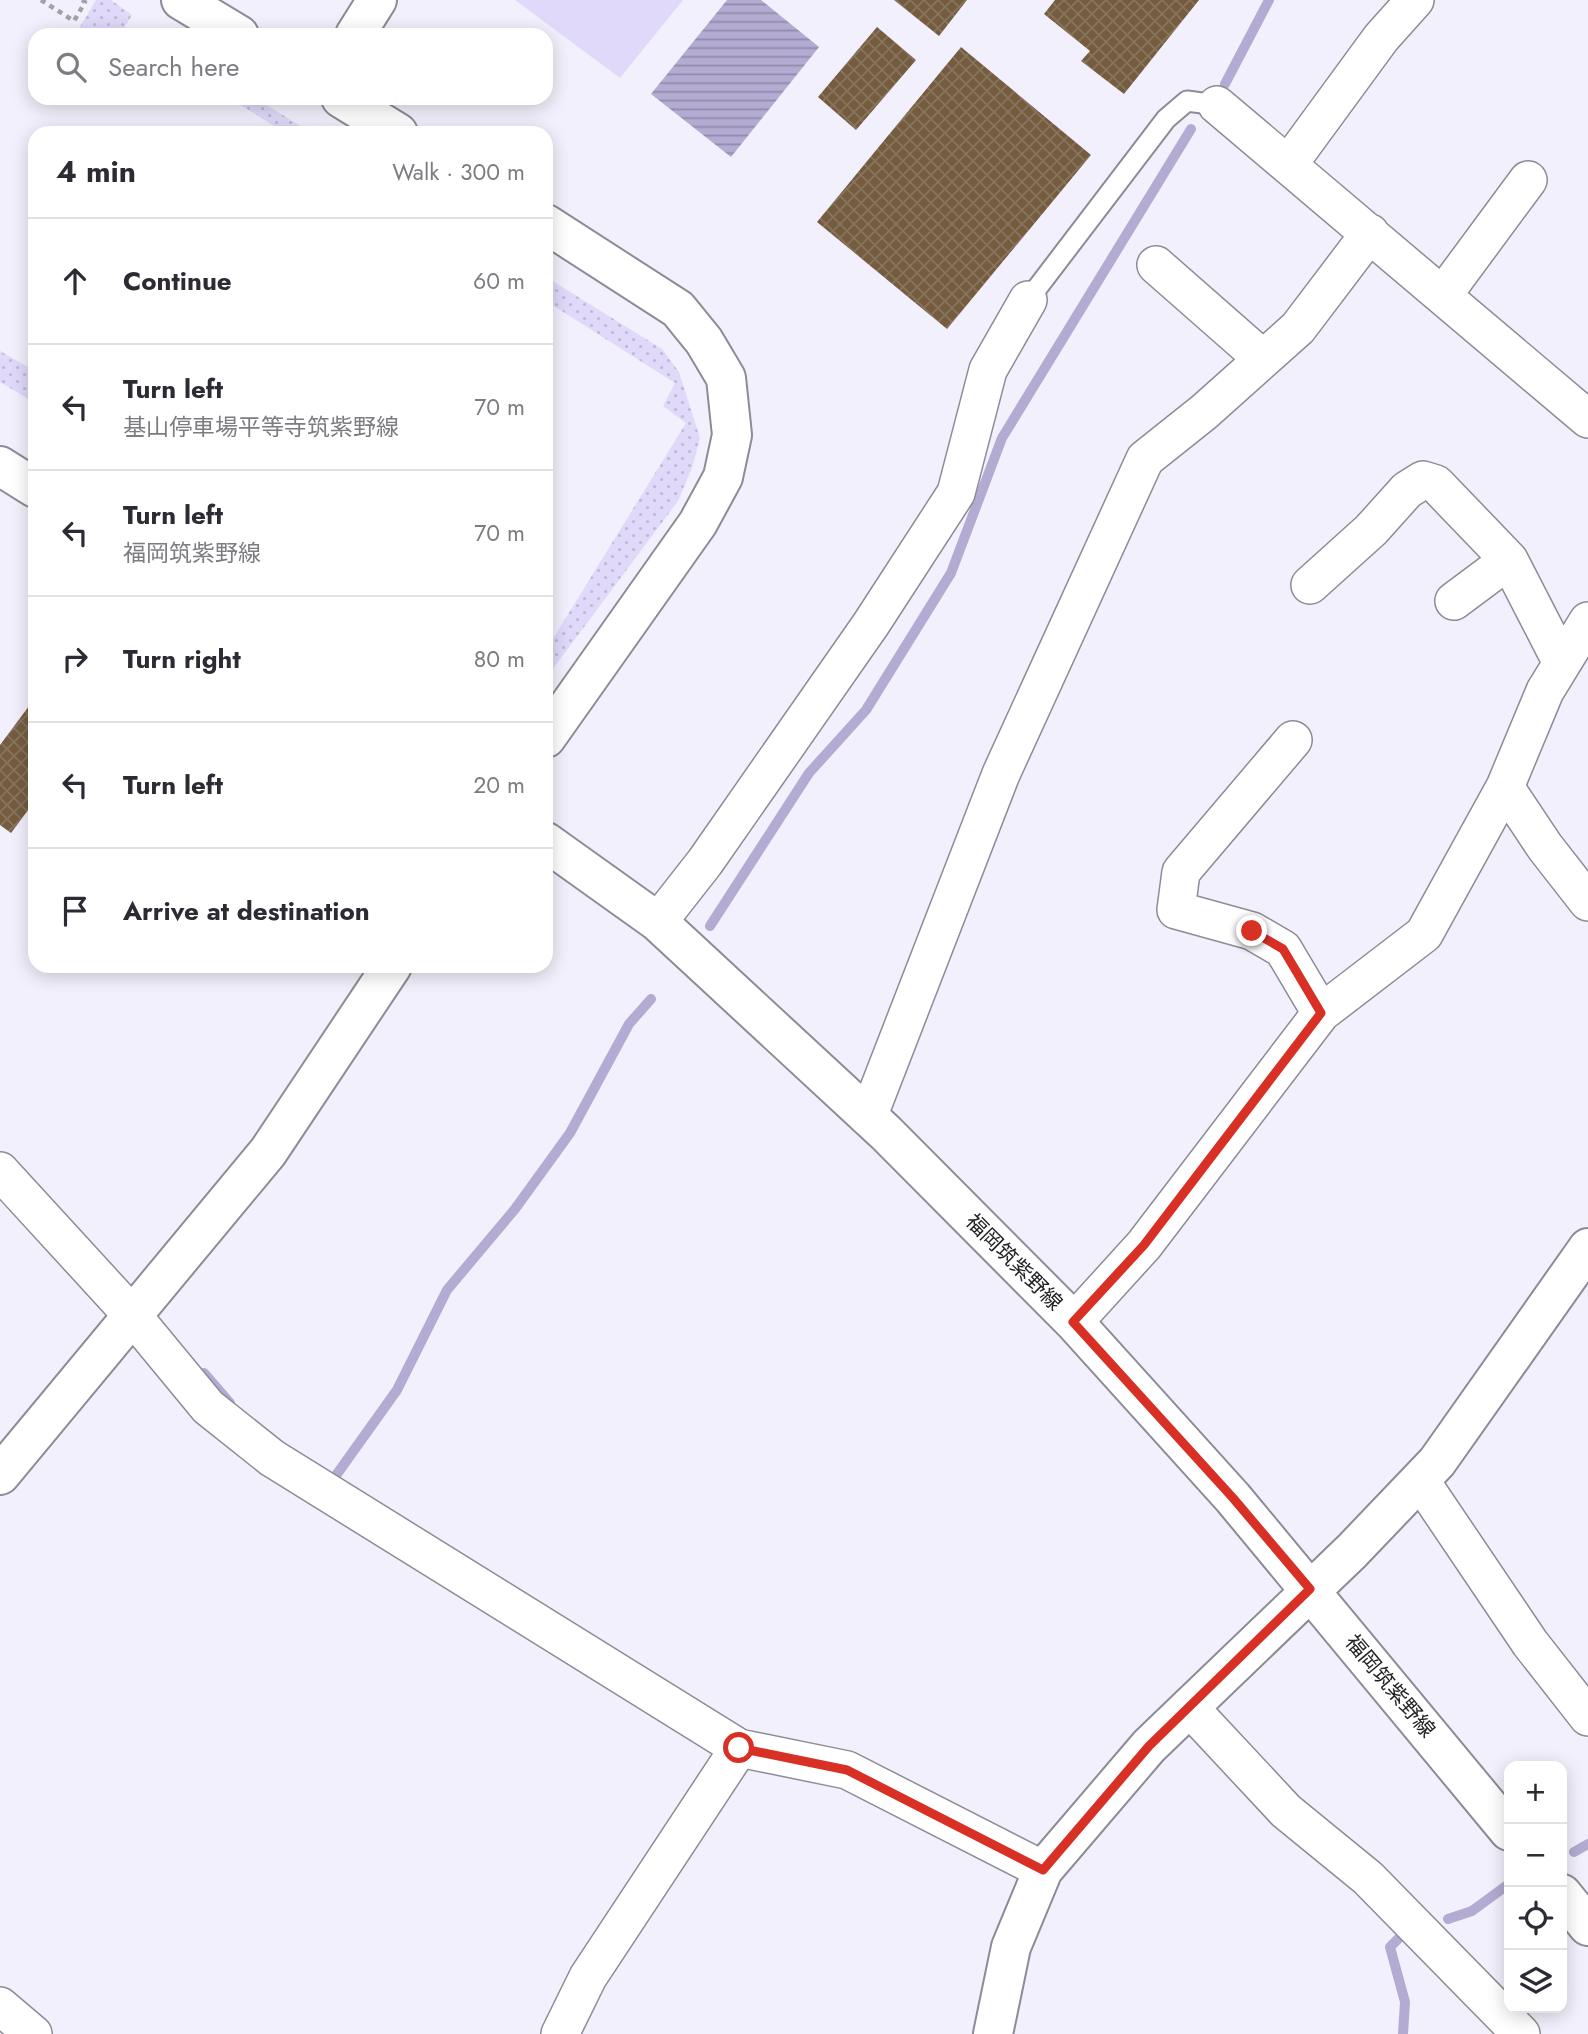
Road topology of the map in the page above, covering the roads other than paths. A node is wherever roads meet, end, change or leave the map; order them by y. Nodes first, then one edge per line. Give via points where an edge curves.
1 (181, 0) edge
2 (377, 0) edge
3 (1415, 0) edge
4 (227, 28) edge
5 (359, 28) edge
6 (352, 105) edge
7 (1217, 105) joint
8 (387, 126) edge
9 (1288, 165) junction
10 (1528, 180) dead end
11 (553, 229) edge
12 (1370, 233) junction
13 (1156, 265) dead end
14 (1443, 295) junction
15 (1028, 300) joint
16 (1263, 359) junction
17 (1588, 419) edge
18 (0, 466) edge
19 (28, 484) edge
20 (1509, 560) junction
21 (1310, 585) dead end
22 (1454, 601) dead end
23 (1588, 621) edge
24 (1562, 663) junction
25 (553, 728) edge
26 (1293, 740) dead end
27 (1505, 786) junction
28 (553, 847) edge
29 (1588, 902) edge
30 (658, 922) junction
31 (387, 973) edge
32 (1321, 1013) junction
33 (868, 1117) junction
34 (0, 1171) edge
35 (1588, 1248) edge
36 (132, 1315) junction
37 (1073, 1322) junction
38 (0, 1475) edge
39 (1420, 1480) junction
40 (1310, 1589) junction
41 (1189, 1707) junction
42 (1588, 1717) edge
43 (739, 1748) junction
44 (1504, 1825) edge
45 (1043, 1870) junction
46 (1567, 1900) edge
47 (1588, 1926) edge
48 (0, 2006) edge
49 (33, 2034) edge
50 (560, 2034) edge
51 (993, 2034) edge
52 (1521, 2034) edge

1 - 4 main road
2 - 5 main road
3 - 9 street via 1381,38
6 - 8 main road
7 - 9 street
7 - 15 lane via 1187,102 1166,119
9 - 12 street
10 - 14 street
11 - 25 main road via 678,309 726,378 732,435 723,477 698,523
12 - 14 street
12 - 16 street via 1298,328
13 - 16 street
14 - 17 street
15 - 30 street via 988,370 956,493 871,624
16 - 33 street via 1145,458 1002,774
18 - 19 main road
20 - 21 street via 1436,484 1423,480
20 - 22 street
20 - 24 street
23 - 24 street
24 - 27 street via 1545,691
26 - 32 street via 1181,872 1175,910 1252,931 1283,949
27 - 29 street
27 - 32 street via 1424,934
28 - 30 main road, 福岡筑紫野線
30 - 33 main road, 福岡筑紫野線
31 - 36 main road via 268,1152
32 - 37 street via 1144,1245
33 - 37 main road, 福岡筑紫野線
34 - 36 street
35 - 39 main road
36 - 38 main road
36 - 43 street via 208,1407 272,1458
37 - 40 main road, 福岡筑紫野線
39 - 40 main road
39 - 42 street via 1530,1643
40 - 41 main road
40 - 44 main road, 福岡筑紫野線
41 - 45 main road via 1149,1746
41 - 52 street via 1286,1811 1368,1878
43 - 45 street via 847,1770
43 - 50 street via 588,1977
45 - 51 main road via 1011,1947
46 - 47 main road
48 - 49 street

